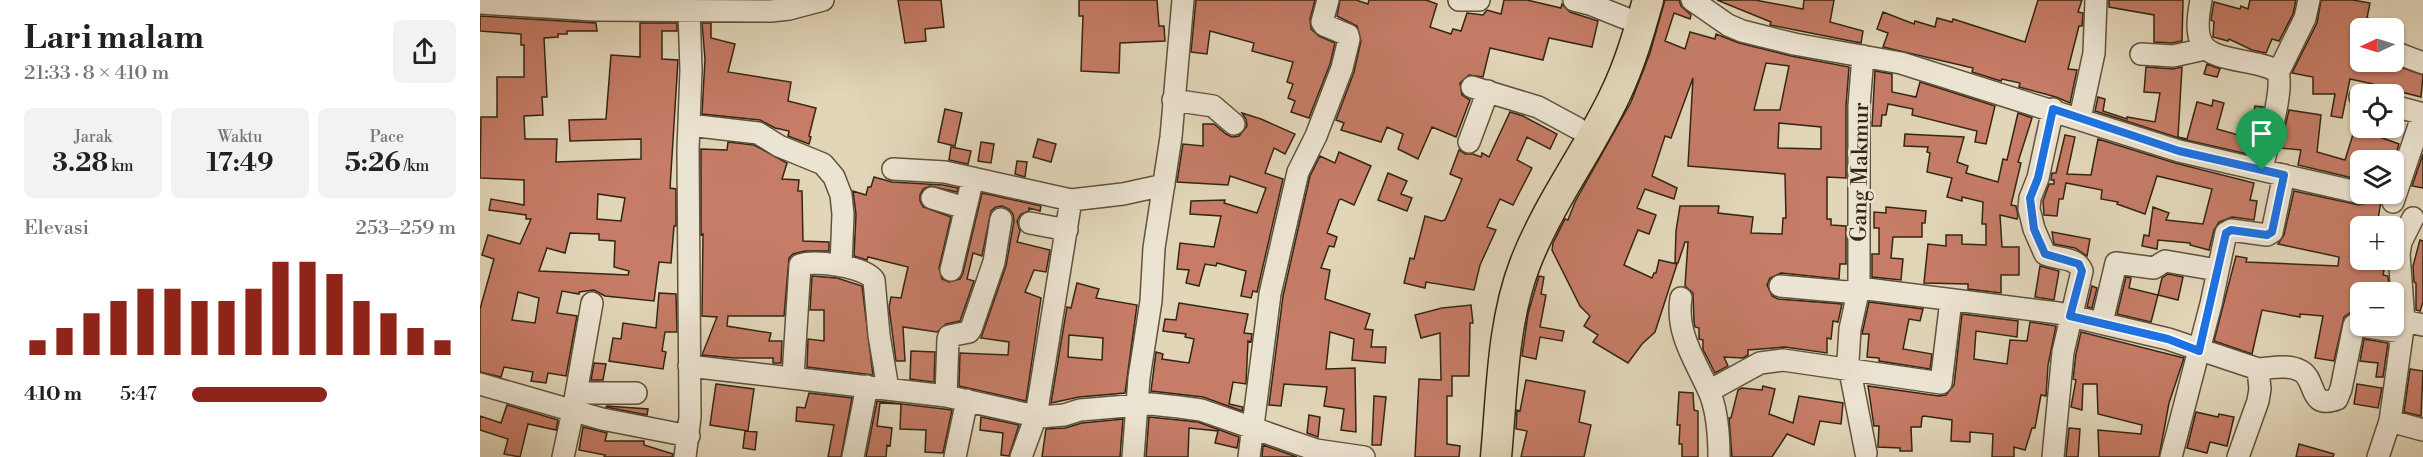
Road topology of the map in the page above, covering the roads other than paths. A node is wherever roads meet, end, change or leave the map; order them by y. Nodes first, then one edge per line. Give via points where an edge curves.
1 (823, 0) edge
2 (1183, 0) edge
3 (1328, 0) edge
4 (1459, 0) edge
5 (1479, 0) edge
6 (1574, 0) edge
7 (1648, 0) edge
8 (1692, 0) edge
9 (2096, 0) edge
10 (2201, 0) edge
11 (2309, 0) edge
12 (480, 3) edge
13 (678, 6) edge
14 (1627, 9) edge
15 (2205, 49) junction
16 (2141, 54) dead end
17 (1863, 56) junction
18 (2404, 56) edge
19 (2423, 63) edge
20 (2278, 73) junction
21 (1173, 100) junction
22 (2053, 109) junction
23 (2404, 109) edge
24 (2423, 114) edge
25 (2080, 118) junction
26 (1234, 124) dead end
27 (688, 125) junction
28 (1577, 128) junction
29 (1468, 142) dead end
30 (894, 169) dead end
31 (2262, 170) junction
32 (2404, 170) edge
33 (2284, 175) junction
34 (973, 178) junction
35 (1164, 185) junction
36 (2350, 190) edge
37 (932, 198) dead end
38 (1071, 200) junction
39 (2398, 204) edge
40 (964, 208) junction
41 (1001, 219) dead end
42 (2418, 222) edge
43 (1030, 223) dead end
44 (1067, 230) junction
45 (1528, 234) junction
46 (1516, 262) junction
47 (841, 266) junction
48 (951, 270) dead end
49 (2217, 270) junction
50 (1780, 286) dead end
51 (1859, 288) junction
52 (1681, 298) dead end
53 (1951, 300) junction
54 (592, 303) dead end
55 (2070, 316) junction
56 (2102, 322) junction
57 (2410, 326) edge
58 (2199, 351) junction
59 (689, 366) junction
60 (2258, 369) junction
61 (1849, 370) junction
62 (793, 377) junction
63 (480, 384) edge
64 (867, 386) junction
65 (888, 389) junction
66 (636, 393) dead end
67 (956, 398) junction
68 (1712, 401) junction
69 (575, 402) junction
70 (1138, 406) junction
71 (1036, 416) junction
72 (2390, 421) junction
73 (1254, 428) junction
74 (2423, 430) edge
75 (689, 436) junction
76 (1866, 453) dead end
77 (1315, 454) edge
78 (563, 457) edge
79 (685, 457) edge
80 (853, 457) edge
81 (955, 457) edge
82 (1021, 457) edge
83 (1133, 457) edge
84 (1249, 457) edge
85 (1364, 457) edge
86 (1477, 457) edge
87 (1496, 457) edge
88 (1719, 457) edge
89 (2053, 457) edge
90 (2170, 457) edge
91 (2238, 457) edge
92 (2378, 457) edge

1 - 13 street via 771,11
2 - 21 street
3 - 73 street via 1322,22 1349,39 1342,69 1298,172 1270,294
4 - 5 street
6 - 14 street
7 - 45 highway via 1632,56 1615,95
8 - 17 street via 1742,31
9 - 25 street via 2094,53
10 - 15 street via 2200,40
11 - 20 street via 2305,18
12 - 13 street via 593,10
13 - 27 street via 690,61
14 - 28 highway via 1599,84
15 - 16 street via 2173,57
15 - 20 street
17 - 22 street via 1901,63
17 - 51 street, Gang Makmur via 1859,106
18 - 19 street
20 - 31 street via 2275,112
21 - 26 street via 1214,106
21 - 35 street
22 - 25 street
22 - 55 street via 2029,208 2045,254 2079,264 2082,271
23 - 24 street
24 - 32 street
25 - 31 street via 2179,151
27 - 47 street via 758,133 823,164 841,195
27 - 59 street
28 - 29 street via 1538,107 1480,89
28 - 45 highway
30 - 34 street
31 - 33 street
33 - 36 street
33 - 49 street via 2272,232 2267,235 2228,231
34 - 38 street
34 - 40 street
35 - 38 street
35 - 70 street
37 - 40 street
38 - 44 street
39 - 42 street
40 - 48 street
41 - 67 street via 994,262 969,332 948,339
42 - 57 street via 2401,242 2399,254
43 - 44 street
44 - 71 street
45 - 46 highway
46 - 86 highway via 1495,305
46 - 87 highway
47 - 62 street via 800,265
47 - 65 street via 868,273 874,280
49 - 56 street via 2165,261 2154,268 2116,262
49 - 58 street
50 - 51 street via 1847,292
51 - 53 street
51 - 61 street, Gang Makmur via 1850,329
52 - 68 street via 1682,329
53 - 55 street
53 - 61 street via 1941,382
54 - 69 street
55 - 56 street
55 - 89 street
56 - 58 street
57 - 60 street via 2354,325 2341,389 2337,399 2330,402 2318,399 2300,370
57 - 72 street
58 - 60 street
58 - 90 street
59 - 62 street
59 - 75 street
60 - 91 street via 2258,401
61 - 68 street via 1783,360 1760,363
61 - 76 street, Gang Makmur
62 - 64 street
63 - 69 street
64 - 65 street
64 - 80 street
65 - 67 street
66 - 69 street
67 - 71 street
67 - 81 street
68 - 88 street
69 - 75 street
69 - 78 street
70 - 71 street
70 - 73 street via 1159,404 1201,410
70 - 83 street
71 - 82 street
72 - 74 street
72 - 92 street
73 - 77 street
73 - 84 street
75 - 79 street
77 - 85 street

